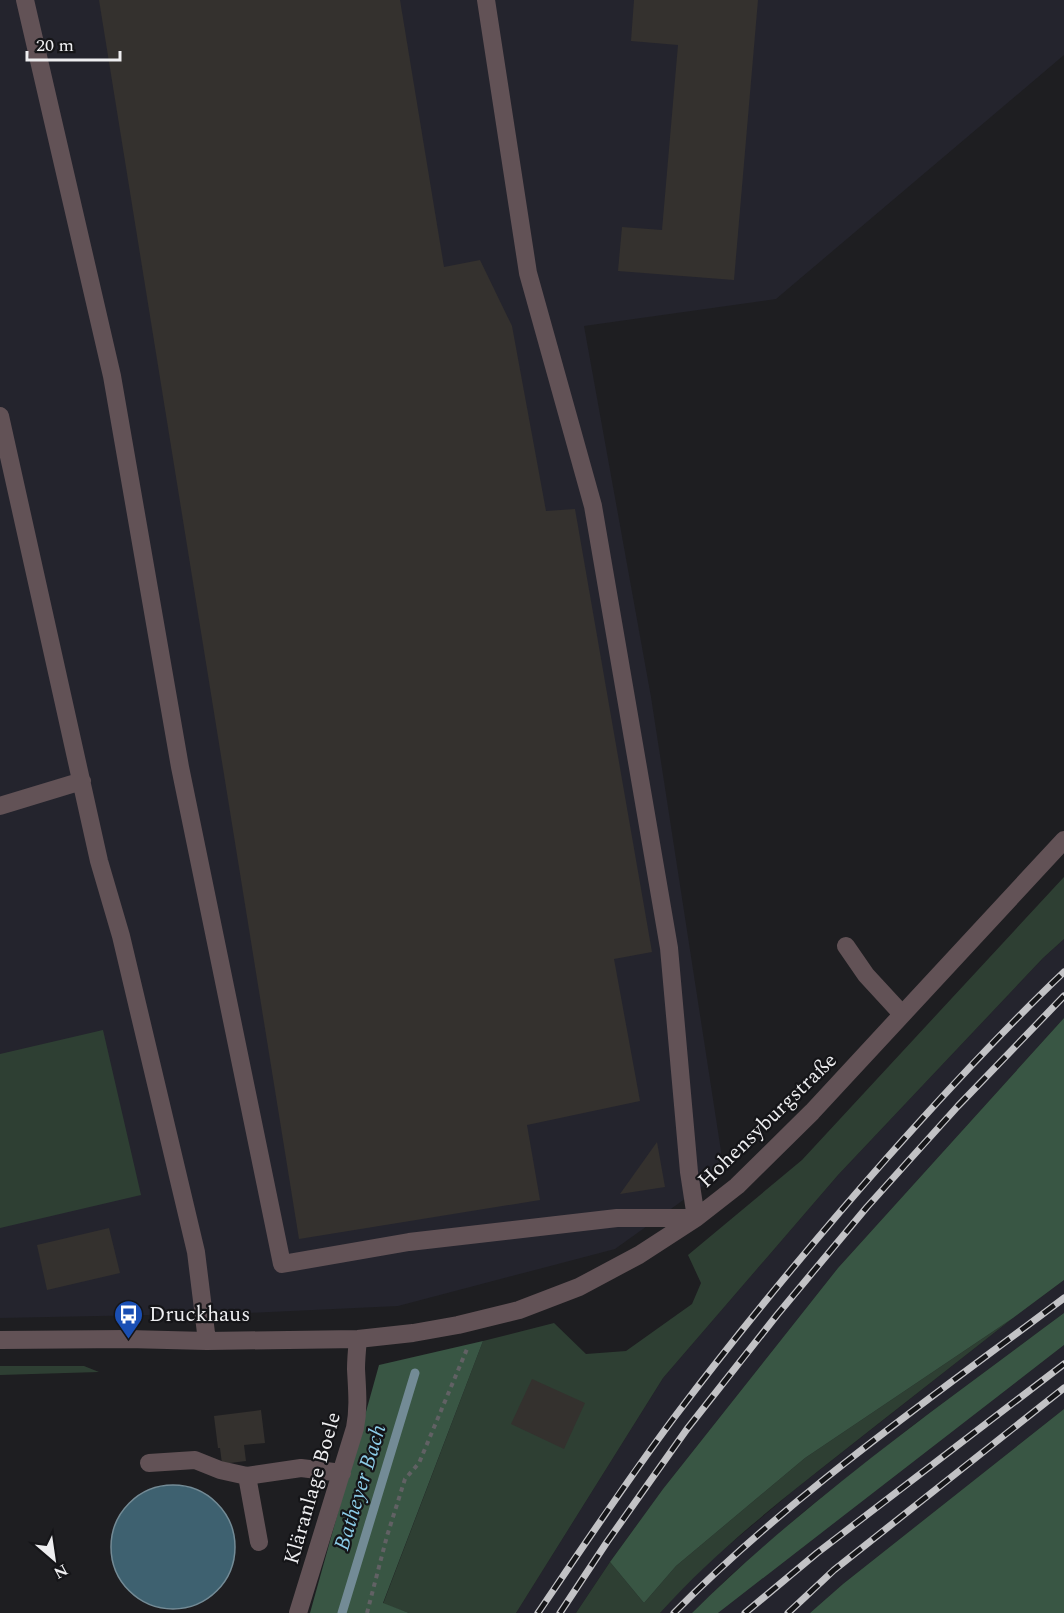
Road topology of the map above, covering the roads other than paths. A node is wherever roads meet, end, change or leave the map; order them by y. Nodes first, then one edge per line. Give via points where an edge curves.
1 (25, 0) edge
2 (486, 0) edge
3 (0, 416) edge
4 (82, 782) junction
5 (0, 806) edge
6 (1064, 840) edge
7 (846, 946) dead end
8 (902, 1014) junction
9 (696, 1218) junction
10 (358, 1339) junction
11 (0, 1340) edge
12 (207, 1341) junction
13 (149, 1463) dead end
14 (342, 1473) junction
15 (247, 1476) junction
16 (259, 1542) dead end
17 (298, 1613) edge

1 - 9 street via 112,376 180,768 282,1264 409,1242 605,1219
2 - 9 street via 528,273 593,506 669,948
3 - 4 street
4 - 5 street
4 - 12 street via 196,1252
6 - 8 street, Hohensyburgstraße
7 - 8 street
8 - 9 street, Hohensyburgstraße via 737,1186
9 - 10 street, Hohensyburgstraße via 579,1287 519,1310 458,1325
10 - 12 street, Hohensyburgstraße
10 - 14 street, Kläranlage Boele via 358,1413
11 - 12 street, Hohensyburgstraße
13 - 15 street via 195,1460
14 - 15 street via 301,1468
14 - 17 street, Kläranlage Boele
15 - 16 street

